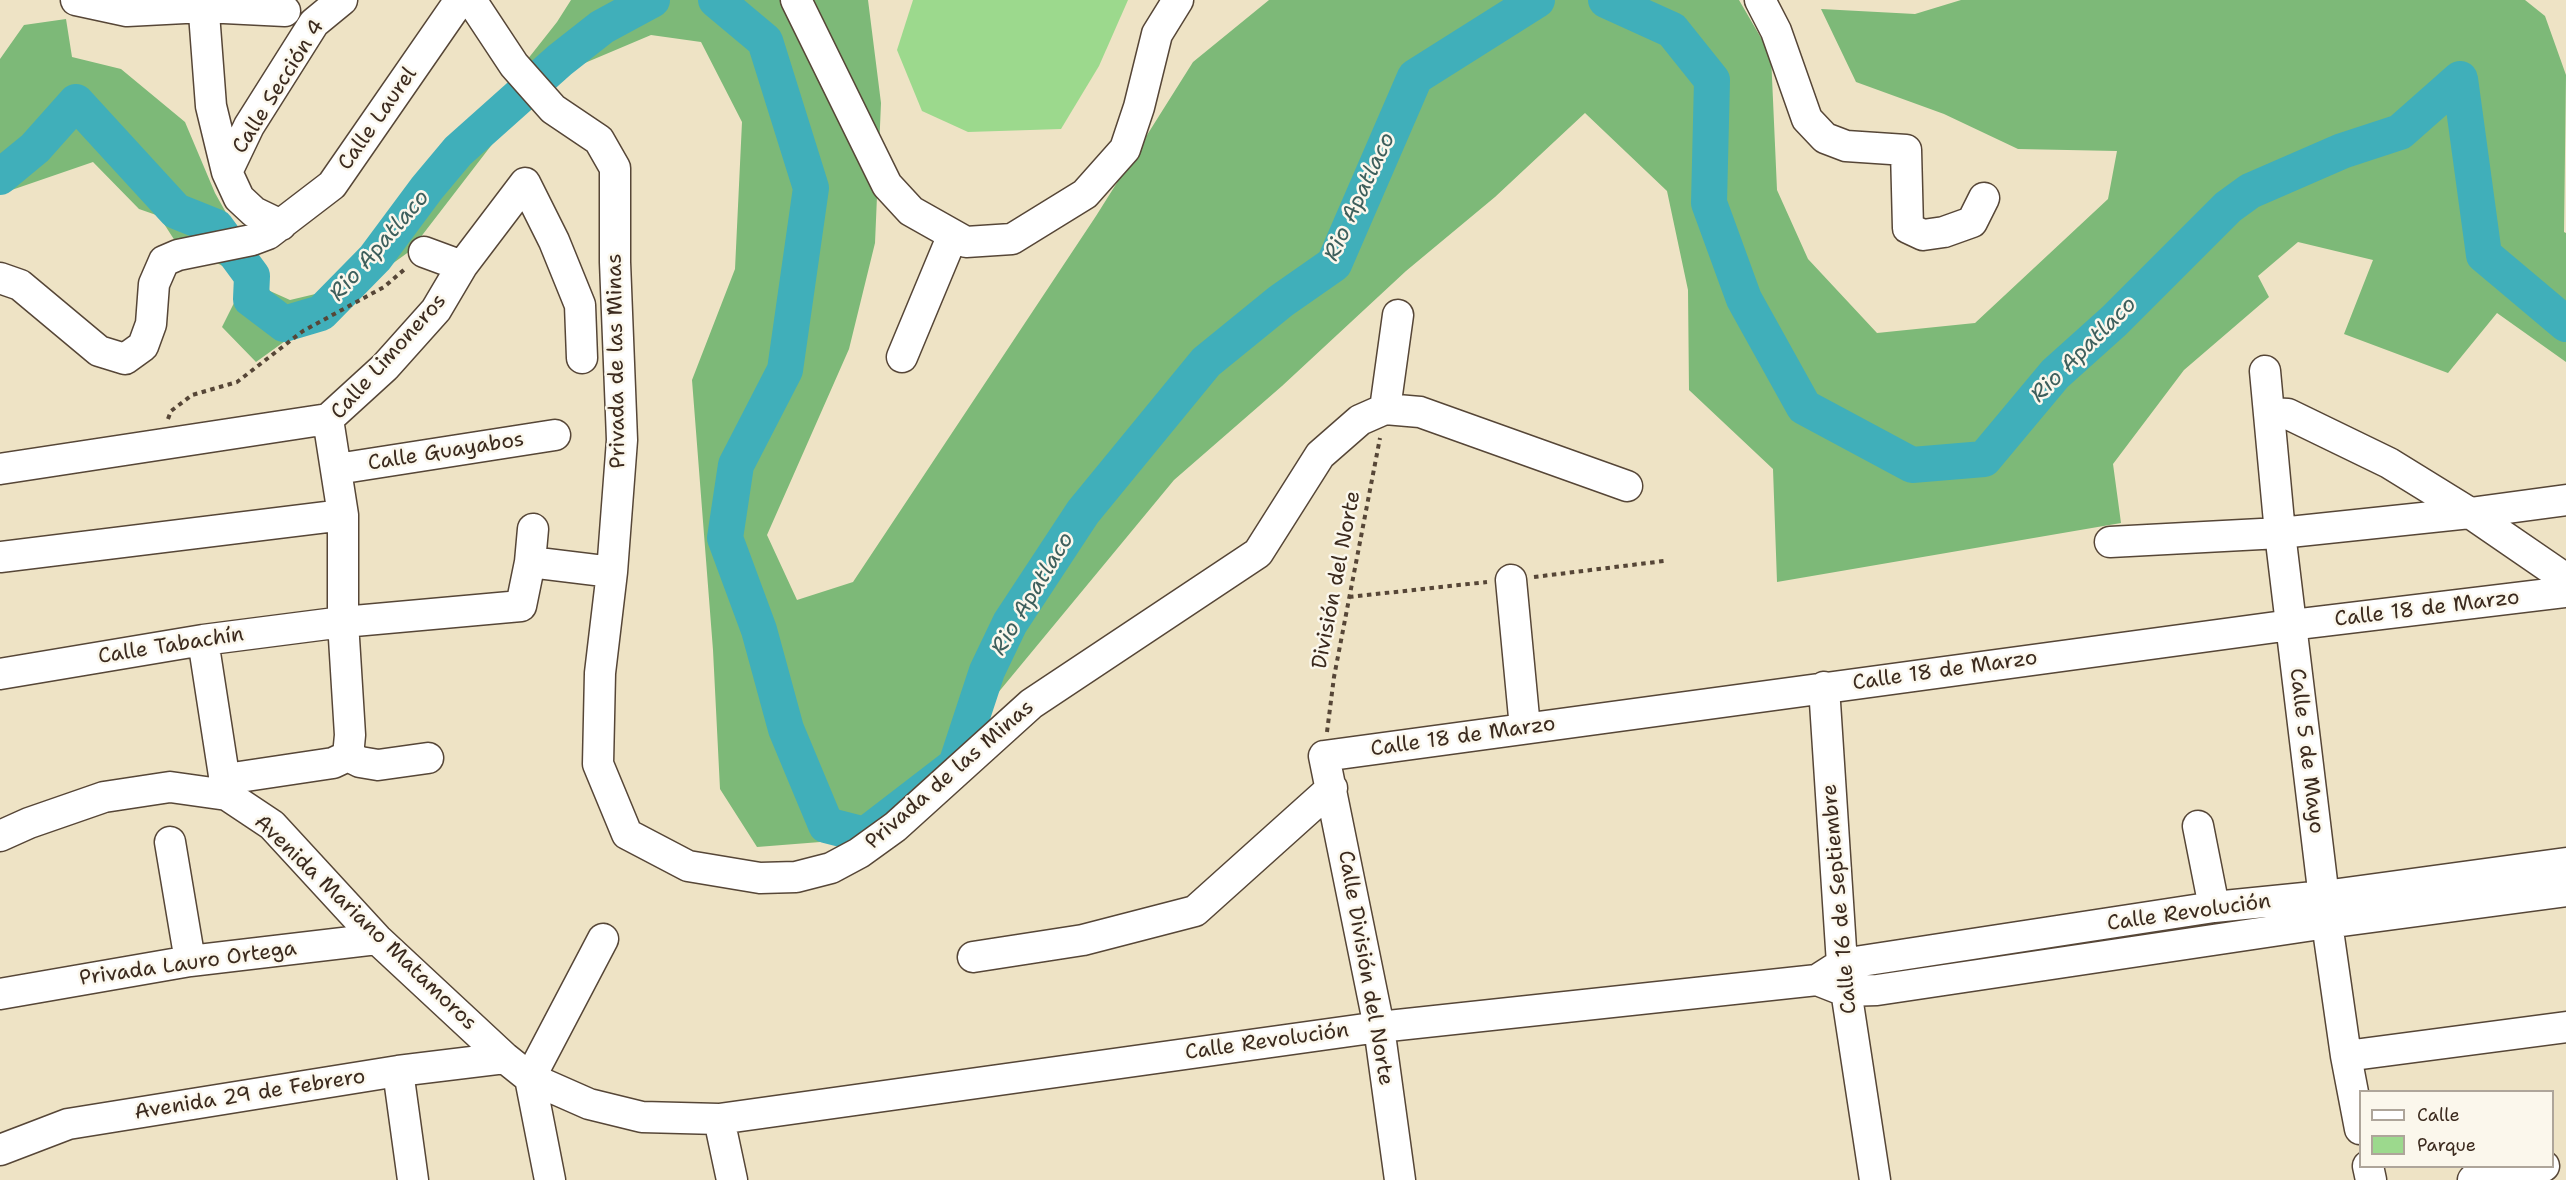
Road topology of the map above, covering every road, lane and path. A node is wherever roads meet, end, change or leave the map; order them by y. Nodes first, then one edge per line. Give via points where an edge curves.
1 (76, 0) edge
2 (342, 0) edge
3 (460, 0) edge
4 (471, 0) edge
5 (796, 0) edge
6 (1178, 0) edge
7 (1760, 0) edge
8 (204, 4) edge
9 (285, 11) dead end
10 (227, 172) junction
11 (1984, 198) dead end
12 (281, 225) junction
13 (952, 237) junction
14 (424, 252) joint
15 (462, 266) junction
16 (0, 278) edge
17 (1398, 315) dead end
18 (902, 357) dead end
19 (582, 358) dead end
20 (2265, 371) dead end
21 (1385, 409) junction
22 (2269, 413) junction
23 (328, 419) junction
24 (555, 435) dead end
25 (158, 445) junction
26 (0, 469) edge
27 (337, 469) junction
28 (1627, 486) dead end
29 (2566, 500) edge
30 (2470, 513) junction
31 (343, 515) junction
32 (533, 529) dead end
33 (2280, 533) junction
34 (2110, 542) dead end
35 (0, 557) edge
36 (530, 562) junction
37 (612, 572) junction
38 (2566, 579) edge
39 (1511, 580) dead end
40 (2566, 592) edge
41 (343, 622) junction
42 (2291, 625) junction
43 (203, 640) junction
44 (0, 674) edge
45 (1824, 687) junction
46 (1525, 728) junction
47 (349, 746) junction
48 (1324, 756) junction
49 (428, 758) dead end
50 (226, 787) junction
51 (1332, 788) junction
52 (2198, 826) dead end
53 (0, 836) edge
54 (170, 842) dead end
55 (2566, 863) edge
56 (2566, 891) edge
57 (2214, 907) junction
58 (2325, 910) junction
59 (376, 939) junction
60 (603, 939) dead end
61 (973, 957) dead end
62 (190, 961) junction
63 (1843, 977) junction
64 (0, 994) edge
65 (1379, 1027) junction
66 (2566, 1027) edge
67 (2346, 1056) junction
68 (505, 1058) junction
69 (398, 1071) junction
70 (530, 1078) junction
71 (720, 1119) junction
72 (2359, 1119) edge
73 (0, 1150) edge
74 (2542, 1168) edge
75 (410, 1180) edge
76 (550, 1180) edge
77 (732, 1180) edge
78 (1400, 1180) edge
79 (1875, 1180) edge
80 (2473, 1180) edge

1 - 8 street via 127,11
2 - 10 street, Calle Sección 4 via 314,23 249,126
3 - 12 street, Calle Laurel via 332,185
4 - 37 street, Privada de las Minas via 514,65 553,109 599,140 615,168 622,440
5 - 13 street via 887,185 911,211
6 - 13 street via 1156,34 1125,149 1086,194 1012,239 966,243
7 - 11 street via 1776,31 1807,119 1819,132 1846,146 1906,150 1908,228 1923,235 1972,222
8 - 9 street
8 - 10 street via 211,106
10 - 12 street, Calle Sección 4 via 239,198 254,212
12 - 16 street, Calle Laurel via 252,240 164,261 154,284 151,324 143,346 124,359 99,351 20,285
13 - 18 street
14 - 15 street
14 - 25 path via 384,287 303,331 237,382 192,395 171,411
15 - 19 street, Calle Limoneros via 525,183 580,305
15 - 23 street, Calle Limoneros via 436,310 385,367
17 - 21 street
20 - 22 street, Calle 5 de Mayo
21 - 28 street via 1420,412
21 - 37 street, Privada de las Minas via 1360,420 1320,455 1258,553 1031,704 895,827 859,853 831,868 796,877 760,878 688,866 627,834 598,765 600,673
21 - 48 path, División del Norte via 1334,677
22 - 30 street via 2288,414 2389,463
22 - 33 street, Calle 5 de Mayo
23 - 25 street
23 - 27 street, Calle Limoneros
24 - 27 street, Calle Guayabos
25 - 26 street
27 - 31 street, Calle Limoneros
29 - 30 street
30 - 33 street
30 - 38 street
31 - 35 street
31 - 41 street, Calle Limoneros
32 - 36 street
33 - 34 street
33 - 42 street, Calle 5 de Mayo
36 - 37 street
36 - 41 street, Calle Tabachín via 521,606
39 - 46 street
40 - 42 street, Calle 18 de Marzo
41 - 43 street, Calle Tabachín
41 - 47 street, Calle Limoneros
42 - 45 street, Calle 18 de Marzo
42 - 58 street, Calle 5 de Mayo
43 - 44 street, Calle Tabachín
43 - 50 street
45 - 46 street, Calle 18 de Marzo
45 - 63 street, Calle 16 de Septiembre
46 - 48 street, Calle 18 de Marzo
47 - 49 street via 360,762 378,765
47 - 50 street via 333,763
48 - 51 street, Calle División del Norte
50 - 53 street, Avenida Mariano Matamoros via 170,787 104,797
50 - 59 street, Avenida Mariano Matamoros via 272,825
51 - 61 street via 1195,911 1083,940
51 - 65 street, Calle División del Norte
52 - 57 street
54 - 62 street
55 - 58 street, Calle Revolución
56 - 58 street, Calle Revolución
57 - 58 street, Calle Revolución
57 - 63 street, Calle Revolución
58 - 63 street, Calle Revolución via 1877,990
58 - 67 street, Calle 5 de Mayo
59 - 62 street, Privada Lauro Ortega
59 - 68 street, Avenida Mariano Matamoros
60 - 70 street
62 - 64 street, Privada Lauro Ortega
63 - 65 street, Calle Revolución
63 - 79 street, Calle 16 de Septiembre
65 - 71 street, Calle Revolución
65 - 78 street, Calle División del Norte
66 - 67 street
67 - 72 street, Calle 5 de Mayo
68 - 69 street, Avenida 29 de Febrero
68 - 70 street, Avenida Mariano Matamoros
69 - 73 street, Avenida 29 de Febrero via 68,1124
69 - 75 street
70 - 71 street, Avenida Mariano Matamoros via 589,1104 642,1117
70 - 76 street
71 - 77 street
74 - 80 street via 2529,1174

